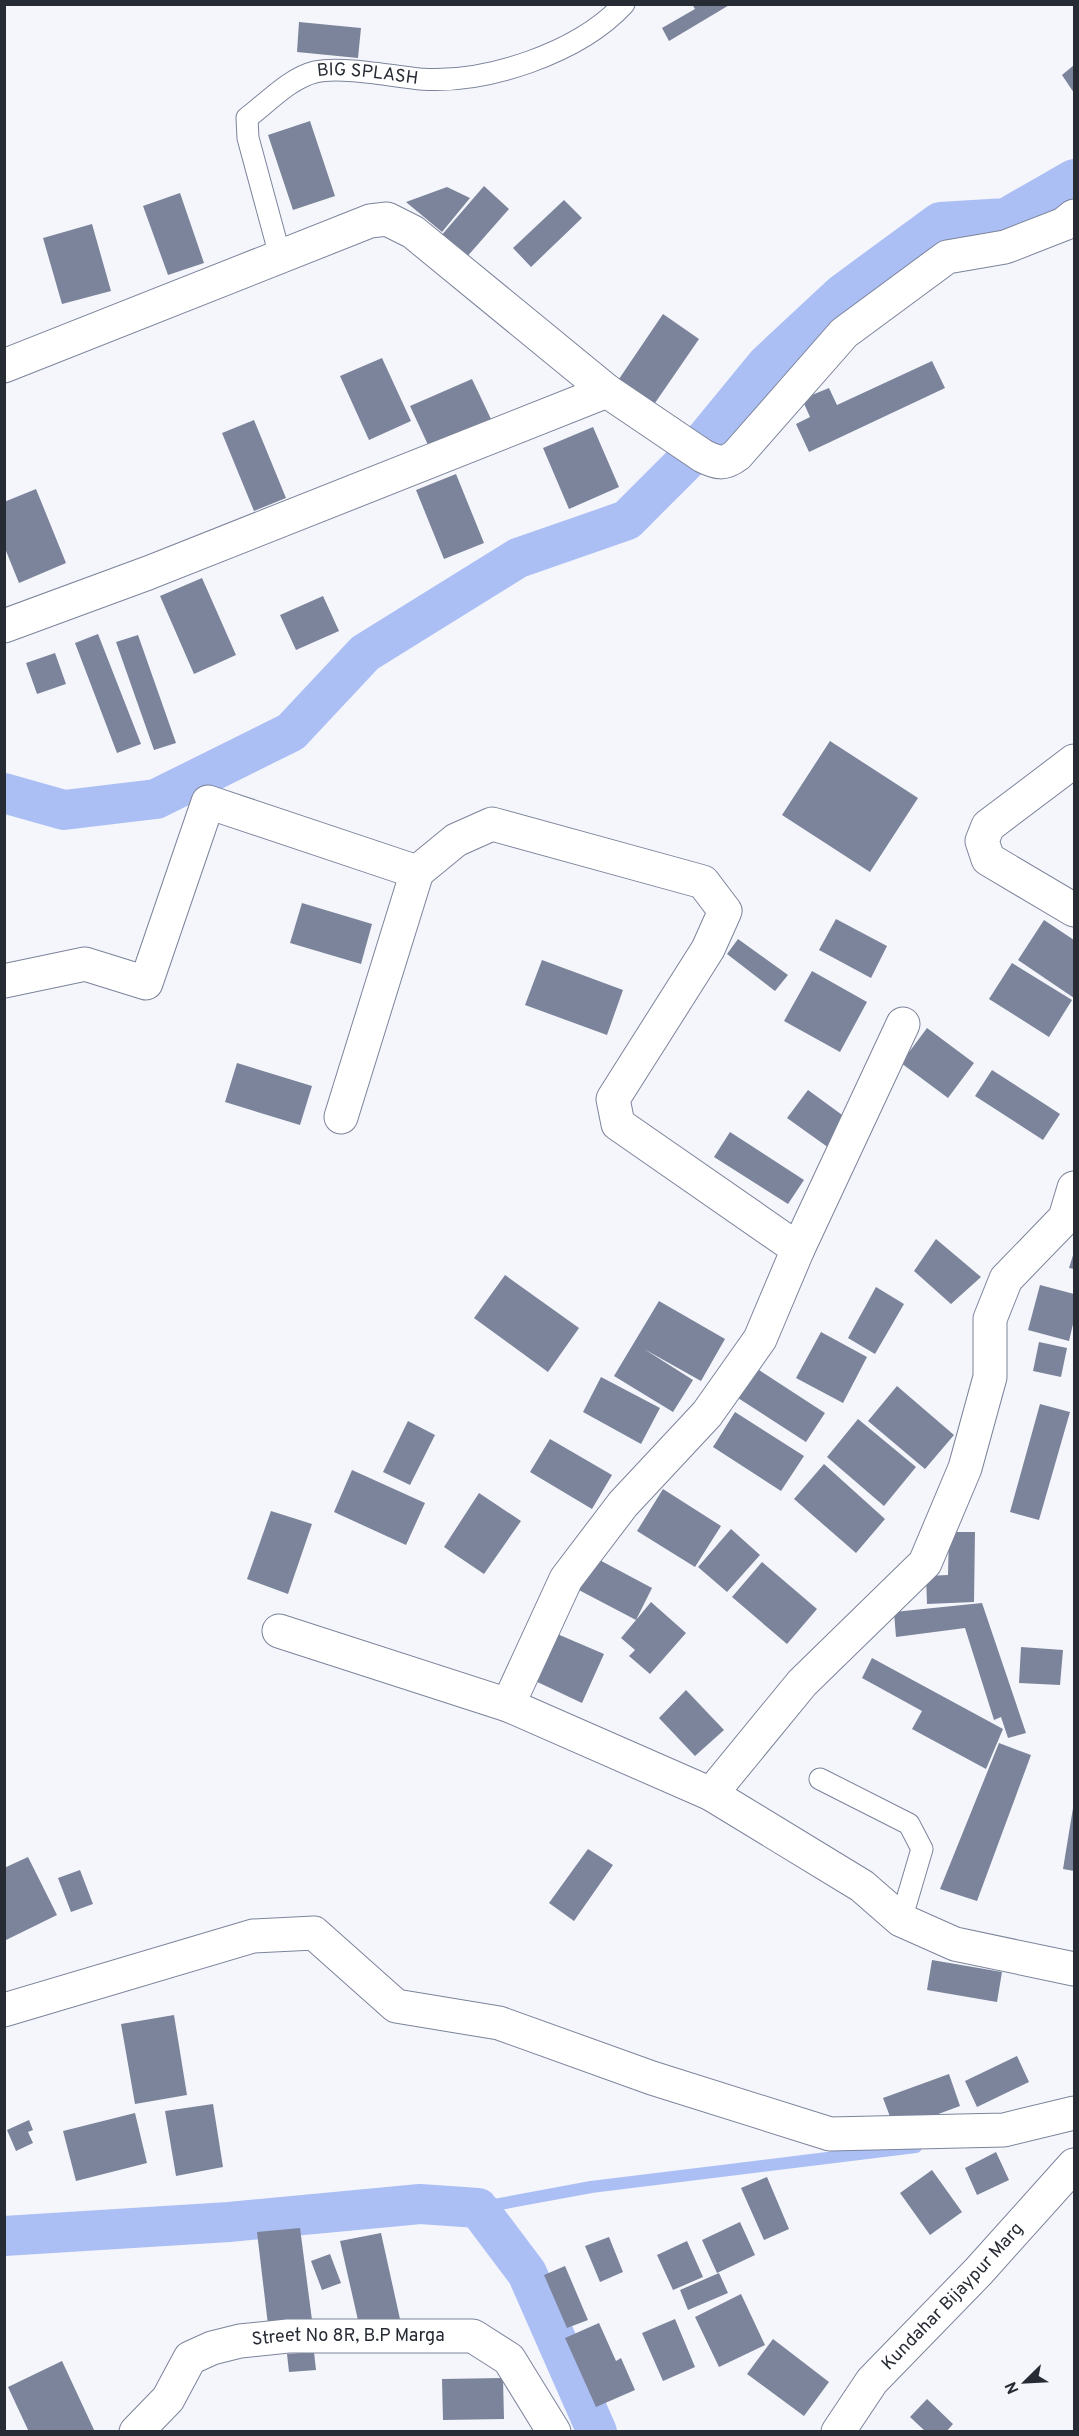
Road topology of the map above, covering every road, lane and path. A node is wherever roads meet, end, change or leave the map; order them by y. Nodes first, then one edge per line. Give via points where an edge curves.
1 (624, 4) edge
2 (1074, 216) edge
3 (280, 256) junction
4 (4, 366) edge
5 (608, 391) junction
6 (4, 626) edge
7 (1074, 761) edge
8 (417, 872) junction
9 (1074, 910) edge
10 (4, 981) edge
11 (903, 1024) dead end
12 (341, 1117) dead end
13 (1074, 1188) edge
14 (798, 1249) junction
15 (279, 1631) dead end
16 (508, 1705) junction
17 (820, 1779) dead end
18 (711, 1794) junction
19 (902, 1920) junction
20 (1074, 1969) edge
21 (4, 2010) edge
22 (1074, 2113) edge
23 (1074, 2165) edge
24 (136, 2432) edge
25 (554, 2432) edge
26 (837, 2432) edge

1 - 3 lane, BIG SPLASH via 609,21 578,41 515,67 472,77 424,79 314,72 291,84 247,118 248,138
2 - 5 street via 1064,224 1005,247 947,257 844,333 727,463 703,456
3 - 4 street
3 - 5 street via 370,220 387,219 413,232
5 - 6 street
7 - 9 street via 988,826 982,841 988,860
8 - 10 street via 208,802 146,983 85,964
8 - 12 street
8 - 14 street via 456,840 492,824 703,882 724,910 708,950 613,1099 618,1124
11 - 14 street
13 - 18 street via 1065,1218 1006,1279 990,1319 990,1377 965,1468 925,1563 802,1683
14 - 16 street via 760,1339 707,1414 623,1504 566,1580
15 - 16 street
16 - 18 street
17 - 19 lane via 909,1824 922,1849
18 - 19 street via 862,1886
19 - 20 street via 955,1944
21 - 22 street via 253,1936 314,1933 396,2006 499,2023 652,2078 830,2134 1004,2130
23 - 26 street, Kundahar Bijaypur Marg via 978,2272 872,2380
24 - 25 street, Street No 8R, B.P Marga via 168,2399 190,2358 212,2348 288,2336 473,2336 509,2359

